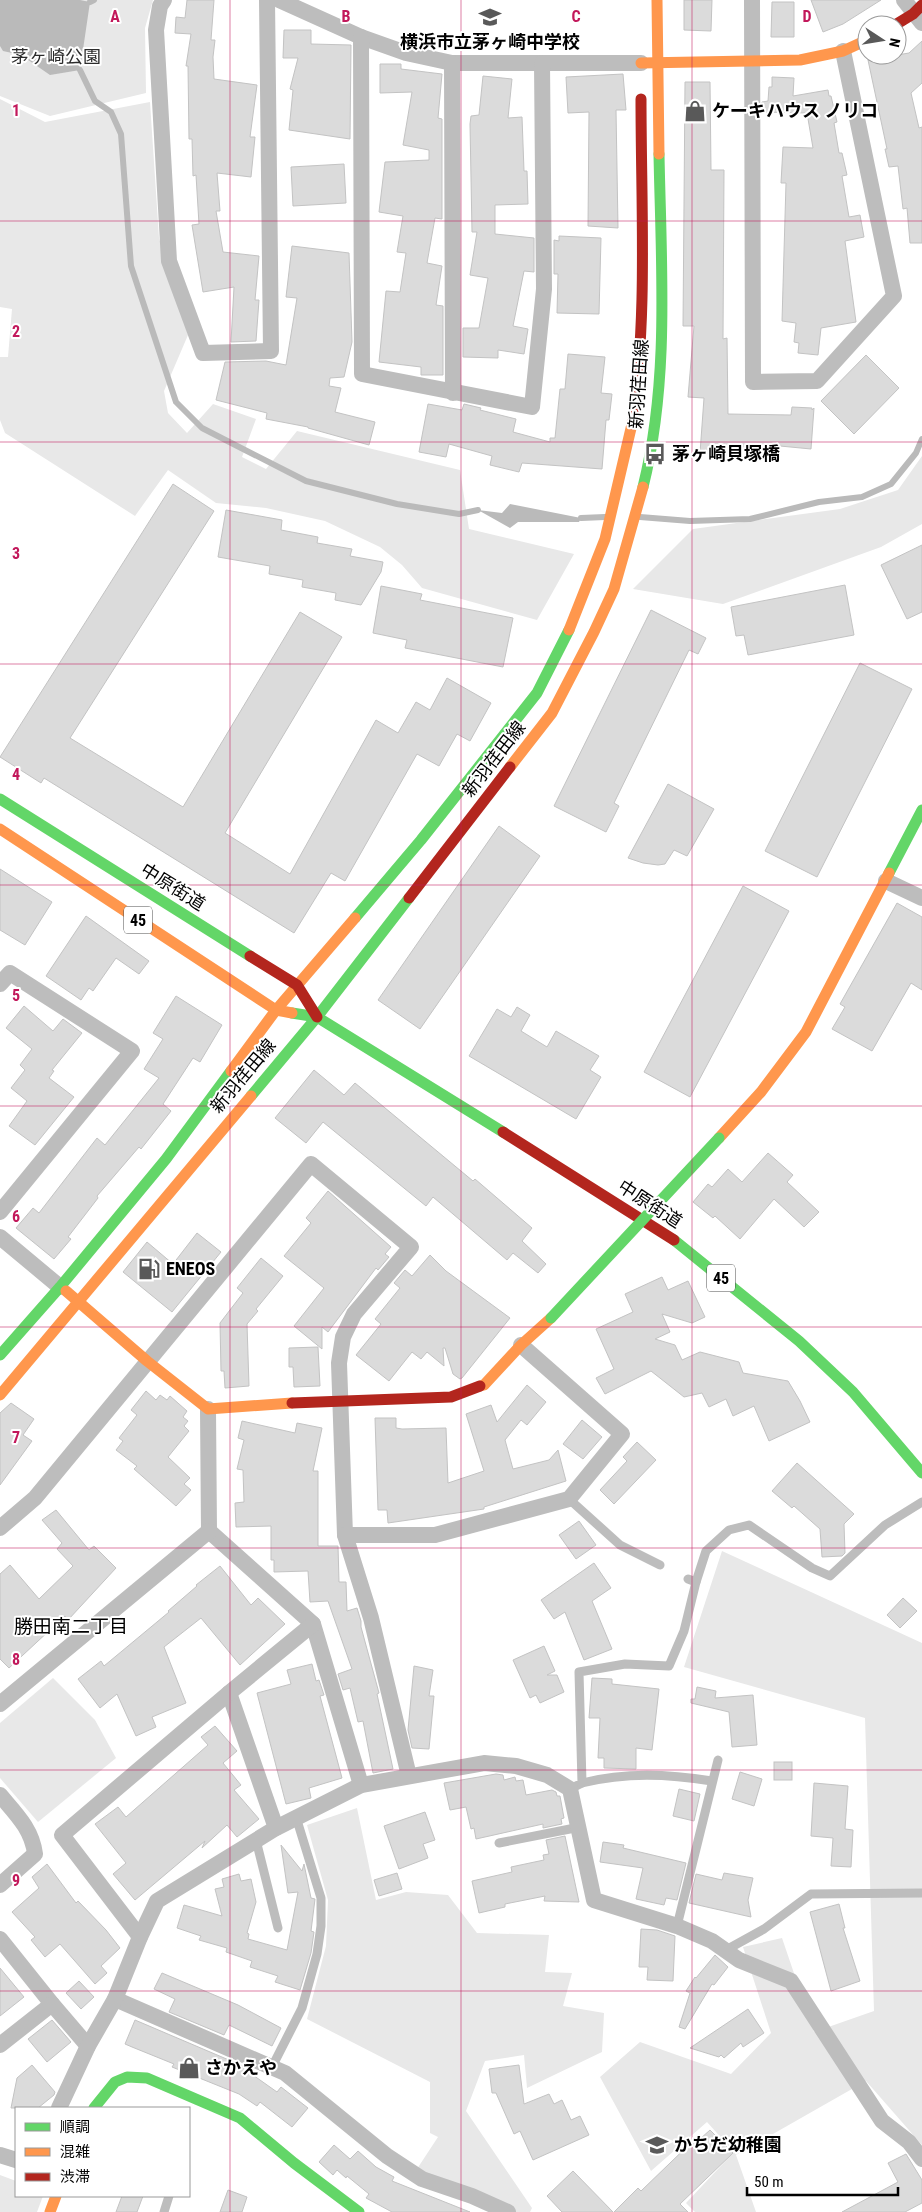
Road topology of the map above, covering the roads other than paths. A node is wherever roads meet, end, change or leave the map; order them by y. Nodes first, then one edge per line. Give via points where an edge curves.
1 (164, 0) edge
2 (267, 0) edge
3 (279, 0) edge
4 (658, 0) edge
5 (752, 0) edge
6 (904, 0) edge
7 (919, 14) edge
8 (907, 20) edge
9 (361, 37) junction
10 (857, 45) edge
11 (843, 51) junction
12 (752, 61) junction
13 (452, 63) junction
14 (542, 63) junction
15 (644, 67) junction
16 (453, 393) junction
17 (0, 799) edge
18 (922, 810) edge
19 (0, 829) edge
20 (886, 881) junction
21 (922, 898) edge
22 (0, 984) edge
23 (297, 985) junction
24 (276, 1010) junction
25 (317, 1016) junction
26 (0, 1212) edge
27 (0, 1237) edge
28 (60, 1287) junction
29 (78, 1301) junction
30 (521, 1345) junction
31 (0, 1355) edge
32 (147, 1361) junction
33 (0, 1395) edge
34 (342, 1400) junction
35 (208, 1408) junction
36 (922, 1473) edge
37 (569, 1499) junction
38 (922, 1502) edge
39 (0, 1528) edge
40 (209, 1531) junction
41 (345, 1535) junction
42 (660, 1565) dead end
43 (313, 1624) junction
44 (229, 1692) junction
45 (0, 1704) edge
46 (718, 1760) dead end
47 (409, 1776) junction
48 (712, 1781) junction
49 (361, 1785) junction
50 (576, 1786) junction
51 (0, 1795) edge
52 (296, 1818) junction
53 (580, 1827) junction
54 (276, 1828) junction
55 (256, 1840) junction
56 (499, 1844) dead end
57 (0, 1885) edge
58 (922, 1893) edge
59 (677, 1926) junction
60 (278, 1928) dead end
61 (140, 1937) junction
62 (0, 1938) edge
63 (726, 1950) junction
64 (115, 1998) junction
65 (52, 2004) junction
66 (0, 2045) edge
67 (88, 2046) junction
68 (272, 2067) junction
69 (59, 2107) edge
70 (95, 2107) edge
71 (0, 2155) edge
72 (922, 2159) edge
73 (15, 2160) edge
74 (56, 2197) edge
75 (169, 2197) edge
76 (50, 2212) edge
77 (164, 2212) edge
78 (358, 2212) edge
79 (508, 2212) edge

1 - 2 street via 156,30 169,262 203,353 271,351
3 - 9 street
4 - 15 street, 新羽荏田線
5 - 12 street
6 - 7 street
7 - 8 street
9 - 13 street via 406,53
9 - 16 street via 362,374
10 - 11 street
11 - 12 street via 800,60
11 - 12 street via 894,296 817,381 753,382
12 - 15 street
13 - 14 street
13 - 16 street
14 - 15 street
14 - 16 street via 544,289 532,407
15 - 23 street, 新羽荏田線 via 639,377 630,437 605,539 572,625 537,693 421,840
15 - 25 street, 新羽荏田線 via 660,342 659,392 652,449 614,589 552,713
17 - 23 street, 中原街道 / 45
18 - 20 street
19 - 24 street, 中原街道 / 45
20 - 21 street
20 - 30 street, bridge via 806,1032 762,1092
22 - 26 street via 10,972 132,1051
23 - 24 street, 新羽荏田線
23 - 25 street, 中原街道 / 45
24 - 25 street, 中原街道 / 45
24 - 28 street, 新羽荏田線 via 166,1159
25 - 29 street, 新羽荏田線
25 - 36 street, 中原街道 / 45 via 663,1232 799,1341 853,1392
27 - 28 street
28 - 29 street
28 - 31 street, 新羽荏田線
29 - 32 street
29 - 33 street, 新羽荏田線
30 - 34 street via 484,1385 451,1396
30 - 37 street via 622,1434
32 - 34 street via 311,1164 411,1247 354,1314 343,1337 339,1364
32 - 35 street
32 - 39 street via 36,1498
34 - 35 street
34 - 41 street
35 - 40 street
37 - 41 street via 435,1535
37 - 42 lane via 620,1545
38 - 50 lane via 885,1525 830,1576 812,1568 749,1524 729,1530 706,1551 692,1580 684,1631 669,1666 625,1664 579,1672
40 - 43 street
40 - 45 street
41 - 47 street via 371,1618
43 - 44 street
43 - 49 street
44 - 54 street
44 - 61 street via 62,1836
46 - 48 lane
47 - 49 street
47 - 50 street via 484,1764 516,1766
48 - 50 lane via 671,1775 631,1775
48 - 59 lane
49 - 52 street
50 - 53 street
51 - 57 street via 25,1824 34,1841 35,1854
52 - 54 street
52 - 68 lane via 321,1898 322,1926 302,2008
53 - 56 lane
53 - 59 street via 594,1900
54 - 55 street
55 - 60 lane
55 - 61 street via 158,1901
58 - 63 lane via 811,1894 764,1930
59 - 63 street
61 - 64 street
62 - 65 street
63 - 72 street via 739,1960 792,1981 882,2121 909,2142
64 - 67 street
64 - 68 street
65 - 66 street
65 - 67 street
67 - 69 street
68 - 79 street via 285,2072 387,2156 422,2179
70 - 78 street via 106,2089 120,2078 147,2078 240,2118
71 - 73 street
74 - 76 street
75 - 77 lane

